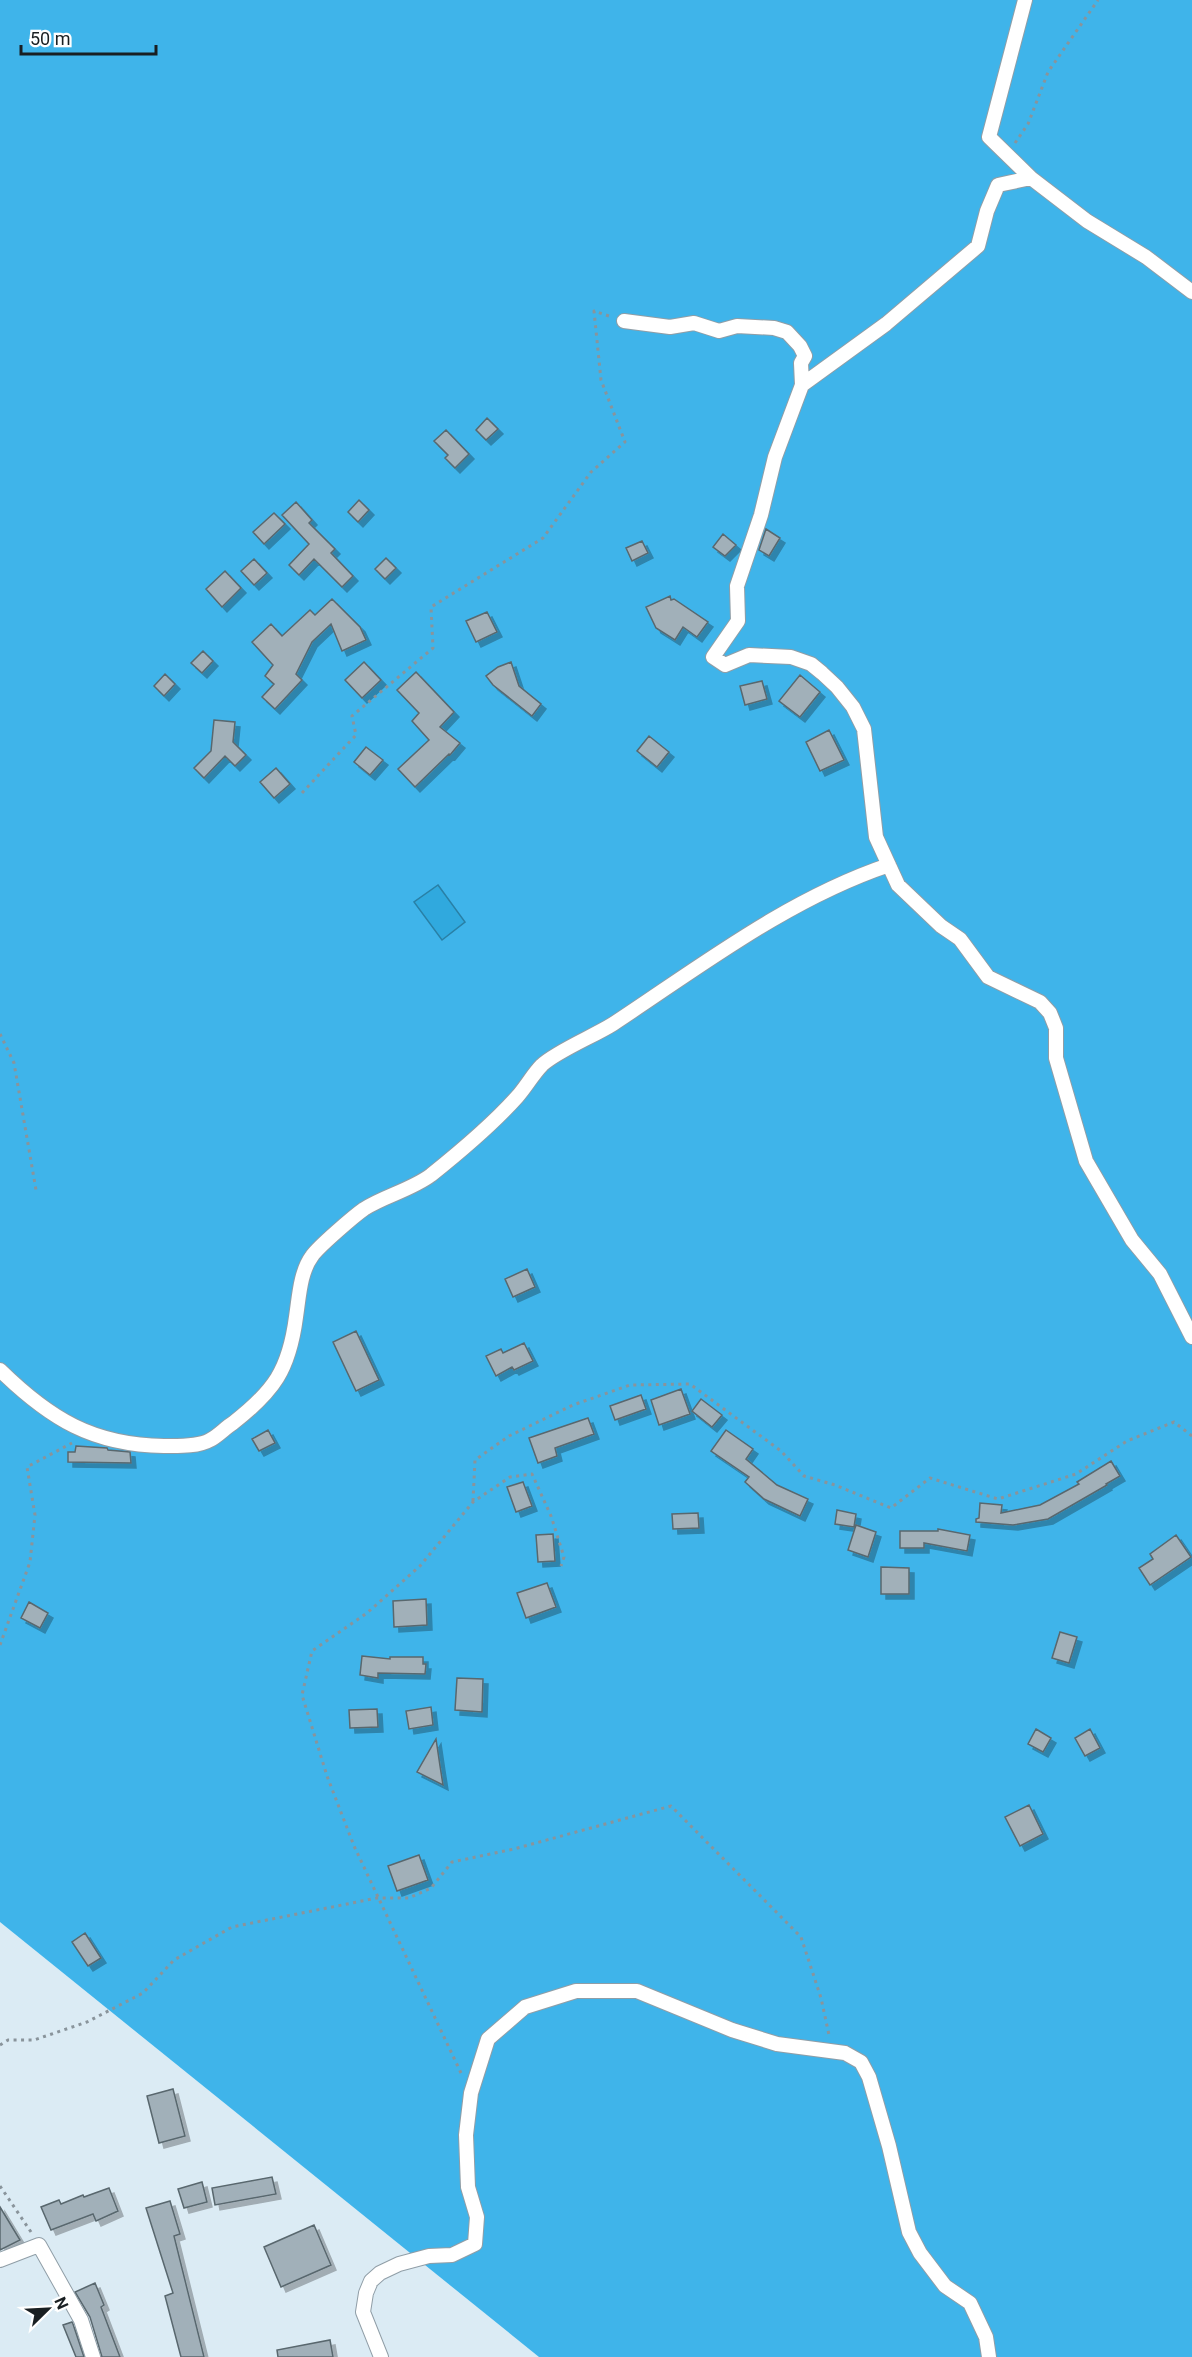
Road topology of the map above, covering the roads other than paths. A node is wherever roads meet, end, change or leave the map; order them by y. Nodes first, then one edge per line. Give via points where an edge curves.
1 (1025, 0) edge
2 (1031, 178) junction
3 (1192, 292) edge
4 (624, 321) road end
5 (802, 385) junction
6 (889, 865) junction
7 (1192, 1337) edge
8 (0, 1370) edge
9 (0, 2260) edge
10 (93, 2357) edge
11 (381, 2357) edge
12 (988, 2357) edge

1 - 2 street via 989,137
2 - 3 street
2 - 5 street via 998,185 978,246 886,324
4 - 5 street via 670,327 694,323 719,330 737,326 774,328 787,332 805,356 801,363
5 - 6 street via 775,457 737,586 738,621 713,657 725,665 749,655 791,657 811,664 837,687 864,729 876,837
6 - 7 street via 898,885 960,939 988,977 1040,1002 1050,1013 1056,1028 1056,1058 1086,1161 1132,1240 1160,1274
6 - 8 street via 850,879 783,912 608,1027 543,1064 516,1098 427,1178 363,1209 312,1256 301,1286 286,1361 270,1391 208,1442 146,1446 90,1434 59,1418
9 - 10 street via 39,2245 81,2320
11 - 12 street via 363,2312 371,2281 399,2264 452,2255 475,2244 477,2217 468,2187 466,2135 471,2093 488,2039 525,2007 576,1991 637,1991 732,2030 777,2044 845,2053 861,2062 889,2146 909,2232 945,2286 970,2303 986,2337

